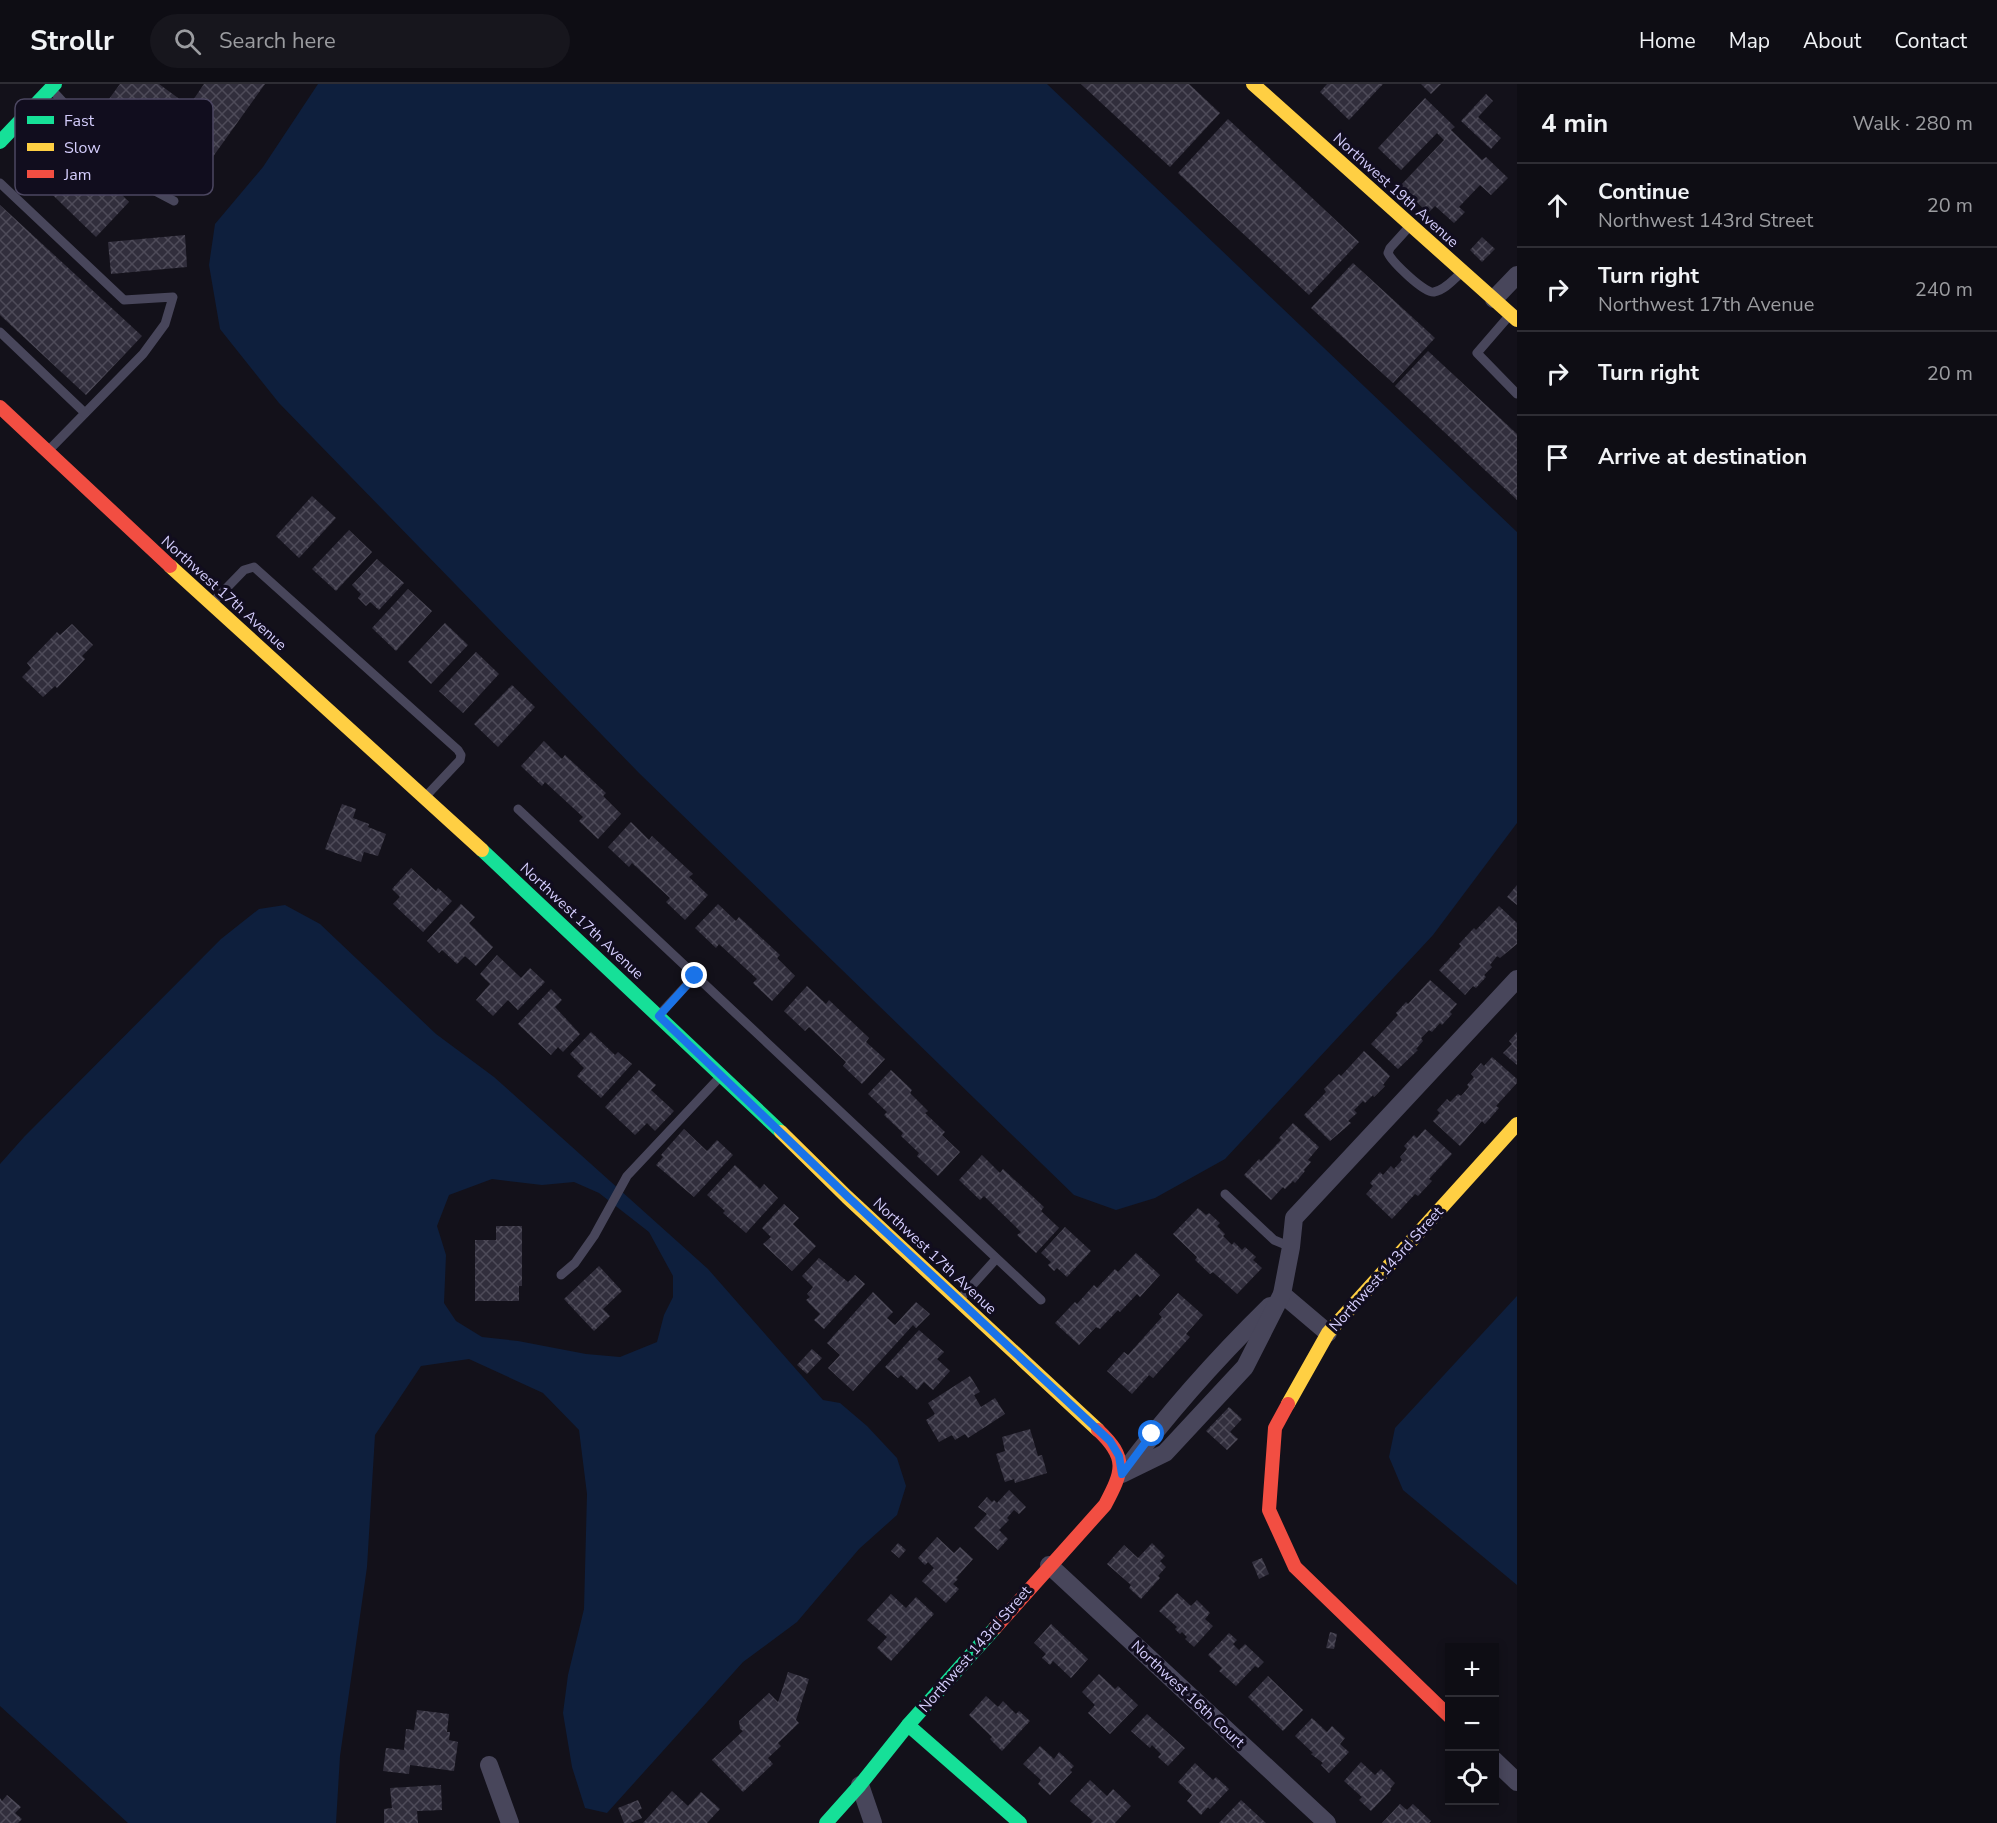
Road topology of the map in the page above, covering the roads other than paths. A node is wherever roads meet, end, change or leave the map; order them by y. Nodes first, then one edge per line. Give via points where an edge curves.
1 (1253, 84) edge
2 (53, 86) edge
3 (41, 99) edge
4 (64, 99) edge
5 (15, 126) edge
6 (0, 142) edge
7 (0, 183) edge
8 (163, 195) edge
9 (174, 201) dead end
10 (1410, 225) junction
11 (1463, 271) junction
12 (1517, 275) edge
13 (1494, 298) junction
14 (1514, 317) edge
15 (0, 332) edge
16 (1517, 394) edge
17 (0, 407) edge
18 (85, 413) junction
19 (47, 452) junction
20 (211, 604) junction
21 (424, 797) junction
22 (518, 809) dead end
23 (695, 976) junction
24 (1517, 979) edge
25 (659, 1016) junction
26 (722, 1075) junction
27 (1517, 1124) edge
28 (1225, 1194) dead end
29 (1291, 1247) junction
30 (996, 1259) junction
31 (561, 1275) dead end
32 (1282, 1294) junction
33 (958, 1300) junction
34 (1041, 1300) dead end
35 (1328, 1333) junction
36 (1122, 1474) junction
37 (1049, 1565) junction
38 (1445, 1713) edge
39 (908, 1725) junction
40 (489, 1765) dead end
41 (1499, 1765) edge
42 (1517, 1782) edge
43 (860, 1785) junction
44 (510, 1823) edge
45 (826, 1823) edge
46 (873, 1823) edge
47 (1020, 1823) edge
48 (1327, 1823) edge

1 - 10 street, Northwest 19th Avenue
2 - 3 street
2 - 4 lane
5 - 6 street
7 - 18 lane via 124,300 172,297 165,324 149,346
8 - 9 lane
10 - 11 street, Northwest 19th Avenue
10 - 11 lane via 1388,254 1425,290 1438,291
11 - 13 street, Northwest 19th Avenue
12 - 13 street
13 - 14 street, Northwest 19th Avenue
14 - 16 lane via 1477,353
15 - 18 lane
17 - 19 street, Northwest 17th Avenue via 9,421
18 - 19 lane
19 - 20 street, Northwest 17th Avenue
20 - 21 street, Northwest 17th Avenue
20 - 21 lane via 244,570 254,567 458,750 460,760
21 - 25 street, Northwest 17th Avenue
22 - 23 lane
23 - 25 lane
23 - 30 lane
24 - 29 street via 1294,1218
25 - 26 street, Northwest 17th Avenue
26 - 31 lane via 627,1176 588,1245
26 - 33 street, Northwest 17th Avenue
27 - 35 street, Northwest 143rd Street
28 - 29 lane via 1274,1240
29 - 32 street
30 - 33 lane
30 - 34 lane
32 - 35 street
32 - 36 street, Northwest 143rd Street via 1229,1346
32 - 36 street via 1245,1367 1165,1453
33 - 36 street, Northwest 17th Avenue via 1110,1441 1119,1456
35 - 38 street, Northwest 143rd Street via 1275,1428 1269,1510 1294,1567
36 - 37 street, Northwest 143rd Street via 1105,1505
37 - 39 street, Northwest 143rd Street
37 - 48 street, Northwest 16th Court
39 - 43 street, Northwest 143rd Street
39 - 47 street
40 - 44 street
41 - 42 street
43 - 45 street, Northwest 143rd Street
43 - 46 street

